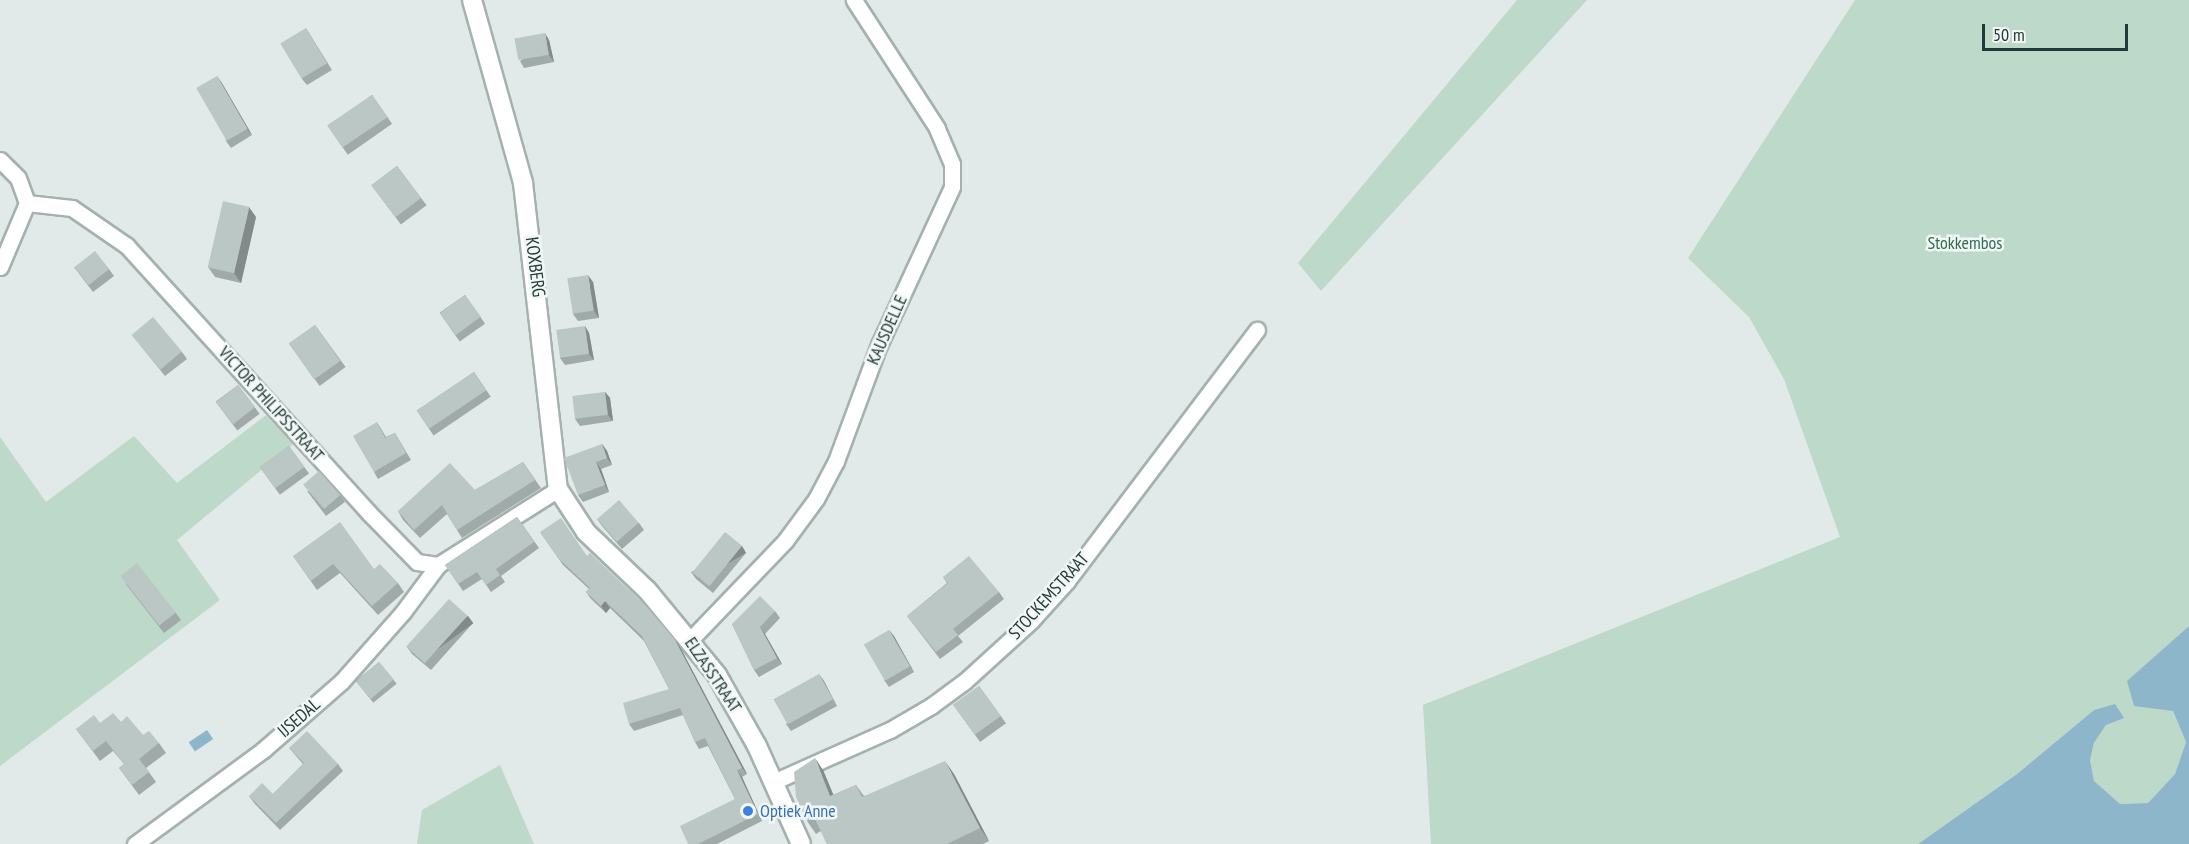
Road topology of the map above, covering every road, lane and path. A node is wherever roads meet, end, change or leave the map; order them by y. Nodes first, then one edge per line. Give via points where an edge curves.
1 (472, 0) edge
2 (854, 0) edge
3 (0, 160) edge
4 (27, 203) junction
5 (0, 267) edge
6 (1257, 330) dead end
7 (558, 489) junction
8 (586, 532) joint
9 (438, 565) junction
10 (691, 639) junction
11 (773, 782) junction
12 (135, 844) edge
13 (801, 844) edge

1 - 7 street, KOXBERG via 524,183
2 - 10 street, KAUSDELLE via 937,128 952,164 952,187 879,345 836,461 816,499 785,541
3 - 4 street via 18,178
4 - 5 street
4 - 9 street, VICTOR PHILIPSSTRAAT via 72,208 127,246 368,512 417,562
6 - 11 street, STOCKEMSTRAAT via 1067,581 1031,621 931,706 890,730
7 - 8 street, KOXBERG
7 - 9 street
8 - 10 street, ELZASSTRAAT
9 - 12 street, IJSEDAL via 342,681 263,750
10 - 11 street, ELZASSTRAAT via 737,708
11 - 13 street, ELZASSTRAAT

